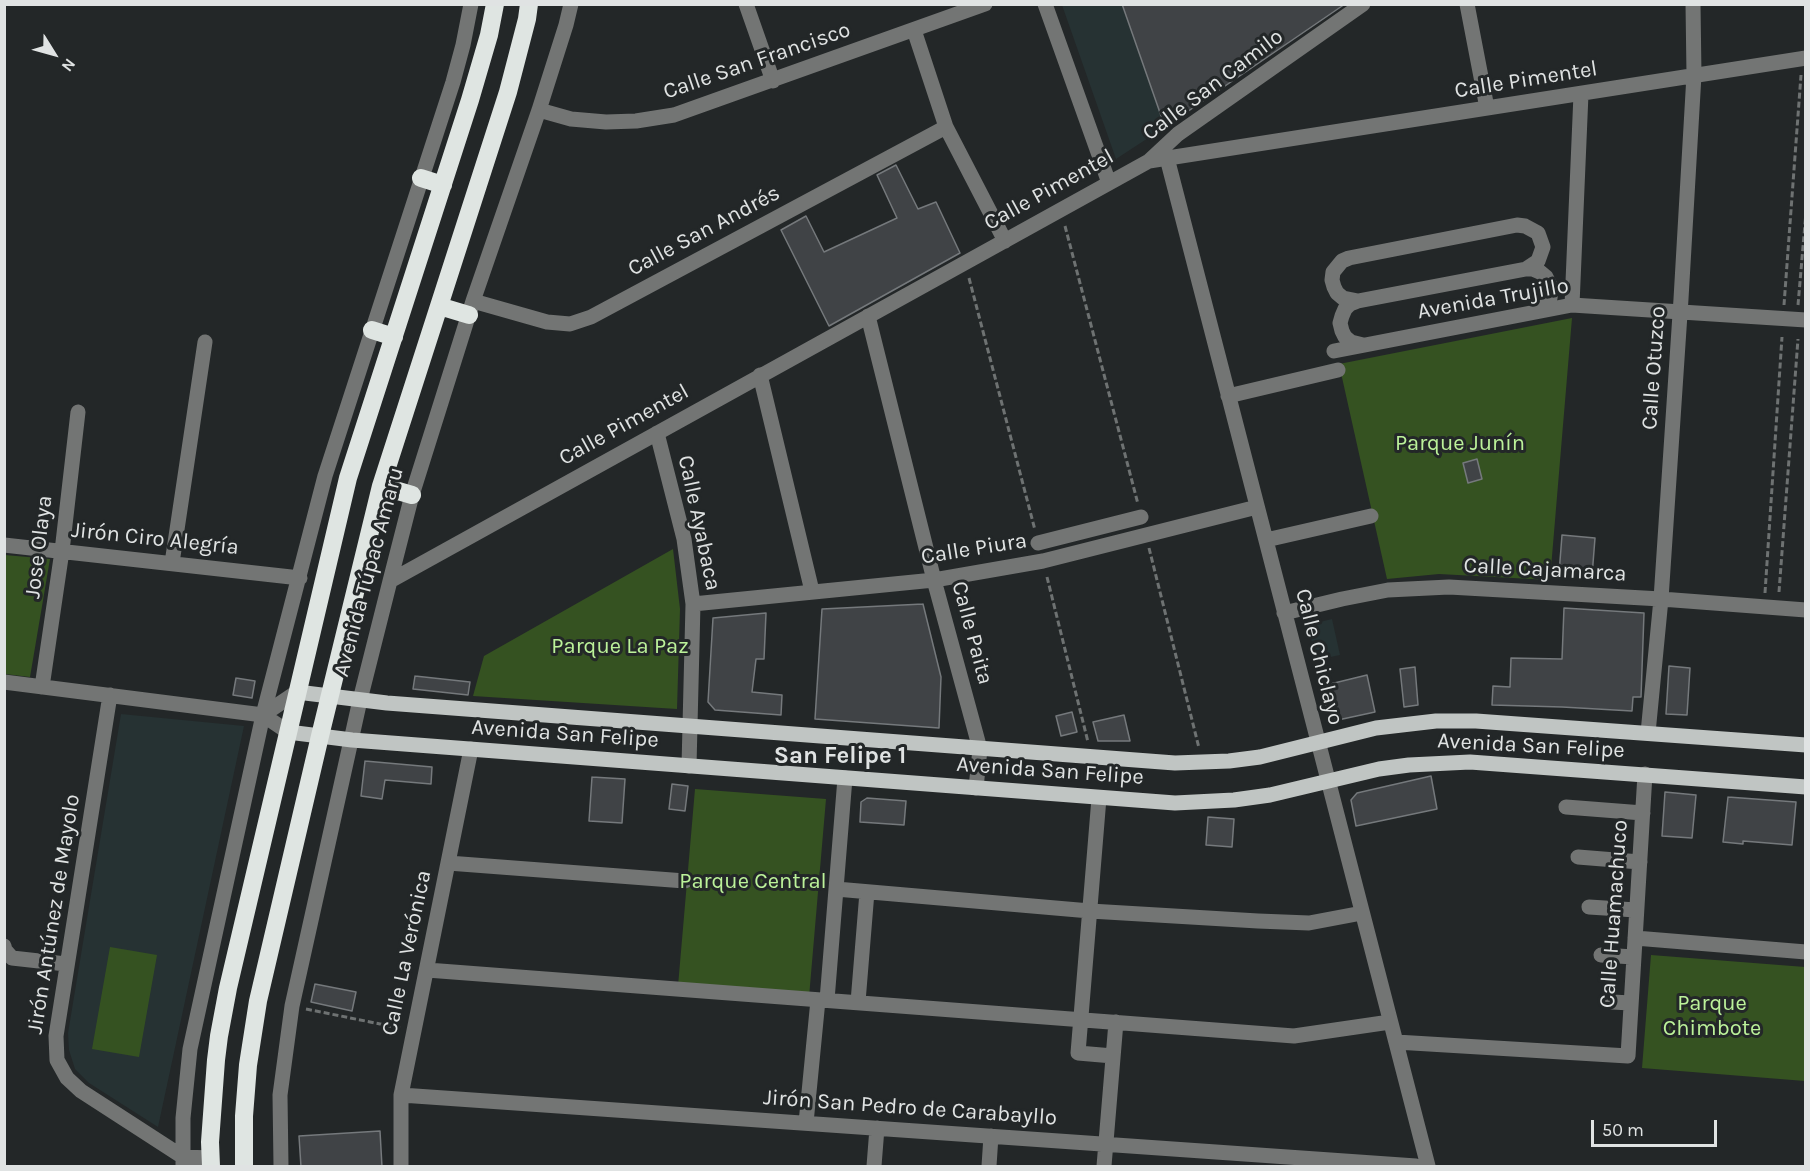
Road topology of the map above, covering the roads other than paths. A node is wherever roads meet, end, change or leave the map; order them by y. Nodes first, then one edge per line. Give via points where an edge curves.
1 (471, 4) edge
2 (495, 4) edge
3 (529, 4) edge
4 (571, 4) edge
5 (746, 4) edge
6 (985, 4) edge
7 (1045, 4) edge
8 (1363, 4) edge
9 (1467, 4) edge
10 (1693, 4) edge
11 (914, 30) junction
12 (1806, 58) edge
13 (1694, 75) junction
14 (773, 81) junction
15 (1581, 94) junction
16 (1487, 108) junction
17 (539, 110) junction
18 (946, 127) junction
19 (1167, 158) junction
20 (1149, 161) junction
21 (422, 178) junction
22 (1109, 183) junction
23 (443, 185) junction
24 (1005, 241) junction
25 (1526, 269) junction
26 (1358, 301) junction
27 (1572, 305) junction
28 (439, 306) junction
29 (471, 308) junction
30 (1681, 311) junction
31 (1534, 312) junction
32 (1802, 314) edge
33 (868, 316) junction
34 (372, 330) junction
35 (394, 337) junction
36 (205, 342) dead end
37 (1366, 345) junction
38 (1334, 351) dead end
39 (1338, 370) dead end
40 (760, 375) junction
41 (1228, 396) junction
42 (78, 412) dead end
43 (657, 433) junction
44 (381, 486) junction
45 (411, 495) junction
46 (1257, 507) junction
47 (1371, 516) dead end
48 (1141, 517) road end
49 (1266, 540) junction
50 (1038, 543) dead end
51 (4, 545) edge
52 (62, 551) junction
53 (172, 563) junction
54 (300, 578) junction
55 (934, 580) junction
56 (390, 581) junction
57 (812, 591) junction
58 (1661, 599) junction
59 (693, 604) junction
60 (1806, 610) edge
61 (1284, 613) junction
62 (4, 682) edge
63 (42, 687) junction
64 (297, 693) junction
65 (110, 696) junction
66 (329, 697) junction
67 (360, 700) junction
68 (263, 716) junction
69 (690, 726) junction
70 (288, 732) junction
71 (1648, 733) junction
72 (320, 736) junction
73 (352, 740) junction
74 (1318, 742) junction
75 (1806, 744) edge
76 (980, 748) junction
77 (471, 749) junction
78 (689, 766) junction
79 (1645, 774) junction
80 (845, 778) junction
81 (1328, 781) junction
82 (1806, 787) edge
83 (976, 788) junction
84 (1099, 798) junction
85 (1566, 807) dead end
86 (1643, 813) junction
87 (1578, 858) dead end
88 (1640, 862) junction
89 (448, 863) junction
90 (685, 881) dead end
91 (836, 889) junction
92 (867, 892) junction
93 (1589, 907) dead end
94 (1636, 910) junction
95 (1090, 911) junction
96 (1362, 913) junction
97 (1635, 938) junction
98 (4, 946) edge
99 (1806, 952) edge
100 (1601, 956) dead end
101 (1634, 957) junction
102 (66, 964) junction
103 (427, 970) junction
104 (823, 1000) junction
105 (858, 1002) junction
106 (1612, 1002) dead end
107 (1631, 1003) junction
108 (1081, 1020) junction
109 (1116, 1022) junction
110 (1390, 1022) junction
111 (1396, 1042) junction
112 (1113, 1056) junction
113 (401, 1095) junction
114 (806, 1123) junction
115 (877, 1128) junction
116 (991, 1136) junction
117 (1106, 1146) junction
118 (1225, 1160) edge
119 (183, 1162) edge
120 (211, 1162) edge
121 (1334, 1164) edge
122 (244, 1167) edge
123 (281, 1167) edge
124 (401, 1167) edge
125 (874, 1167) edge
126 (988, 1167) edge
127 (1104, 1167) edge
128 (1416, 1167) edge
129 (1428, 1167) edge

1 - 21 street via 453,82
2 - 23 highway, Avenida Túpac Amaru
3 - 28 highway, Avenida Túpac Amaru via 508,92
4 - 17 street, Avenida Túpac Amaru
5 - 14 street
6 - 11 street, Calle San Francisco
7 - 22 street
8 - 20 street, Calle San Camilo via 1178,134
9 - 16 street
10 - 13 street, Calle Otuzco
11 - 14 street, Calle San Francisco
11 - 18 street
12 - 13 street, Calle Pimentel
13 - 15 street, Calle Pimentel
13 - 30 street, Calle Otuzco
14 - 17 street, Calle San Francisco via 674,115 636,121 572,119
15 - 16 street, Calle Pimentel
15 - 27 street
16 - 19 street, Calle Pimentel
17 - 29 street, Avenida Túpac Amaru
18 - 24 street
18 - 29 street, Calle San Andrés via 591,317 570,324
19 - 20 street, Calle Pimentel
19 - 41 street, Calle Chiclayo
20 - 22 street, Calle Pimentel
21 - 23 highway
21 - 34 street
22 - 24 street, Calle Pimentel
23 - 35 highway, Avenida Túpac Amaru
24 - 33 street, Calle Pimentel
25 - 26 street
25 - 26 street via 1542,254 1538,233 1525,226 1484,232 1342,261 1333,272 1334,287 1343,298
25 - 31 street via 1540,272 1550,283 1550,298 1541,310
26 - 37 street via 1345,309 1342,331 1351,342
27 - 30 street, Avenida Trujillo
27 - 31 street, Avenida Trujillo
28 - 29 highway
28 - 44 highway, Avenida Túpac Amaru
29 - 45 street, Avenida Túpac Amaru
30 - 32 street, Avenida Trujillo
30 - 58 street, Calle Otuzco
31 - 37 street, Avenida Trujillo
33 - 40 street, Calle Pimentel
33 - 55 street, Calle Paita
34 - 35 highway
34 - 54 street via 325,476
35 - 64 highway, Avenida Túpac Amaru via 348,478
36 - 53 street
37 - 38 street, Avenida Trujillo
39 - 41 street
40 - 43 street, Calle Pimentel
40 - 57 street
41 - 46 street, Calle Chiclayo
42 - 52 street, Jose Olaya
43 - 56 street, Calle Pimentel
43 - 59 street, Calle Ayabaca via 684,539
44 - 45 highway
44 - 66 highway, Avenida Túpac Amaru
45 - 56 street, Avenida Túpac Amaru
46 - 49 street, Calle Chiclayo
46 - 55 street, Calle Piura via 1043,561
47 - 49 street
48 - 50 street
49 - 61 street, Calle Chiclayo
51 - 52 street, Jirón Ciro Alegría
52 - 53 street, Jirón Ciro Alegría
52 - 63 street, Jose Olaya
53 - 54 street, Jirón Ciro Alegría
54 - 68 street
55 - 57 street, Calle Piura
55 - 76 street, Calle Paita
56 - 67 street, Avenida Túpac Amaru
57 - 59 street, Calle Piura
58 - 60 street, Calle Cajamarca
58 - 61 street, Calle Cajamarca via 1440,588 1388,590
58 - 71 street, Calle Otuzco
59 - 69 street, Calle Ayabaca
61 - 74 street, Calle Chiclayo
62 - 63 street
63 - 65 street
64 - 66 main road, Avenida San Felipe
64 - 68 street
64 - 70 highway, Avenida Túpac Amaru
65 - 68 street
65 - 102 street, Jirón Antúnez de Mayolo
66 - 67 main road, Avenida San Felipe
66 - 72 highway, Avenida Túpac Amaru
67 - 69 main road, Avenida San Felipe
67 - 73 street, Avenida Túpac Amaru
68 - 70 street
68 - 119 street via 190,1048
69 - 76 main road, Avenida San Felipe
69 - 78 street, Calle Ayabaca
70 - 72 main road, Avenida San Felipe
70 - 120 highway, Avenida Túpac Amaru via 219,1036
71 - 74 main road, Avenida San Felipe via 1436,721 1376,728
71 - 75 main road, Avenida San Felipe
72 - 73 main road, Avenida San Felipe
72 - 122 highway, Avenida Túpac Amaru via 258,1001 248,1065
73 - 77 main road, Avenida San Felipe
73 - 123 street, Avenida Túpac Amaru via 292,1006 280,1095
74 - 76 main road, Avenida San Felipe via 1260,757 1203,762 1147,762
74 - 81 street, Calle Chiclayo
76 - 83 street, Calle Paita
77 - 78 main road, Avenida San Felipe
77 - 89 street, Calle La Verónica
78 - 80 main road, Avenida San Felipe
79 - 81 main road, Avenida San Felipe via 1470,762 1399,767
79 - 82 main road, Avenida San Felipe
79 - 86 street, Calle Huamachuco
80 - 83 main road, Avenida San Felipe
80 - 91 street
81 - 84 main road, Avenida San Felipe via 1234,800 1175,803
81 - 96 street, Calle Chiclayo
83 - 84 main road, Avenida San Felipe
84 - 95 street
85 - 86 street
86 - 88 street, Calle Huamachuco
87 - 88 street
88 - 94 street, Calle Huamachuco
89 - 90 street
89 - 103 street, Calle La Verónica
91 - 92 street
91 - 104 street
92 - 95 street
92 - 105 street
93 - 94 street
94 - 97 street, Calle Huamachuco
95 - 96 street via 1309,923
95 - 108 street
96 - 110 street, Calle Chiclayo
97 - 99 street
97 - 101 street, Calle Huamachuco
98 - 102 street via 12,958
100 - 101 street
101 - 107 street, Calle Huamachuco
102 - 119 street, Jirón Antúnez de Mayolo via 56,1036 57,1060 67,1078
103 - 104 street
103 - 113 street, Calle La Verónica
104 - 105 street
104 - 114 street
105 - 108 street
106 - 107 street
107 - 111 street, Calle Huamachuco via 1628,1056
108 - 109 street
108 - 112 street via 1078,1053
109 - 110 street via 1294,1036
109 - 112 street
110 - 111 street, Calle Chiclayo
111 - 129 street, Calle Chiclayo
112 - 117 street
113 - 114 street, Jirón San Pedro de Carabayllo
113 - 124 street, Calle La Verónica
114 - 115 street, Jirón San Pedro de Carabayllo
115 - 116 street, Jirón San Pedro de Carabayllo
115 - 125 street
116 - 117 street, Jirón San Pedro de Carabayllo
116 - 126 street
117 - 118 street, Jirón San Pedro de Carabayllo
117 - 127 street
118 - 121 street, Jirón San Pedro de Carabayllo
119 - 120 street
121 - 128 street, Jirón San Pedro de Carabayllo

